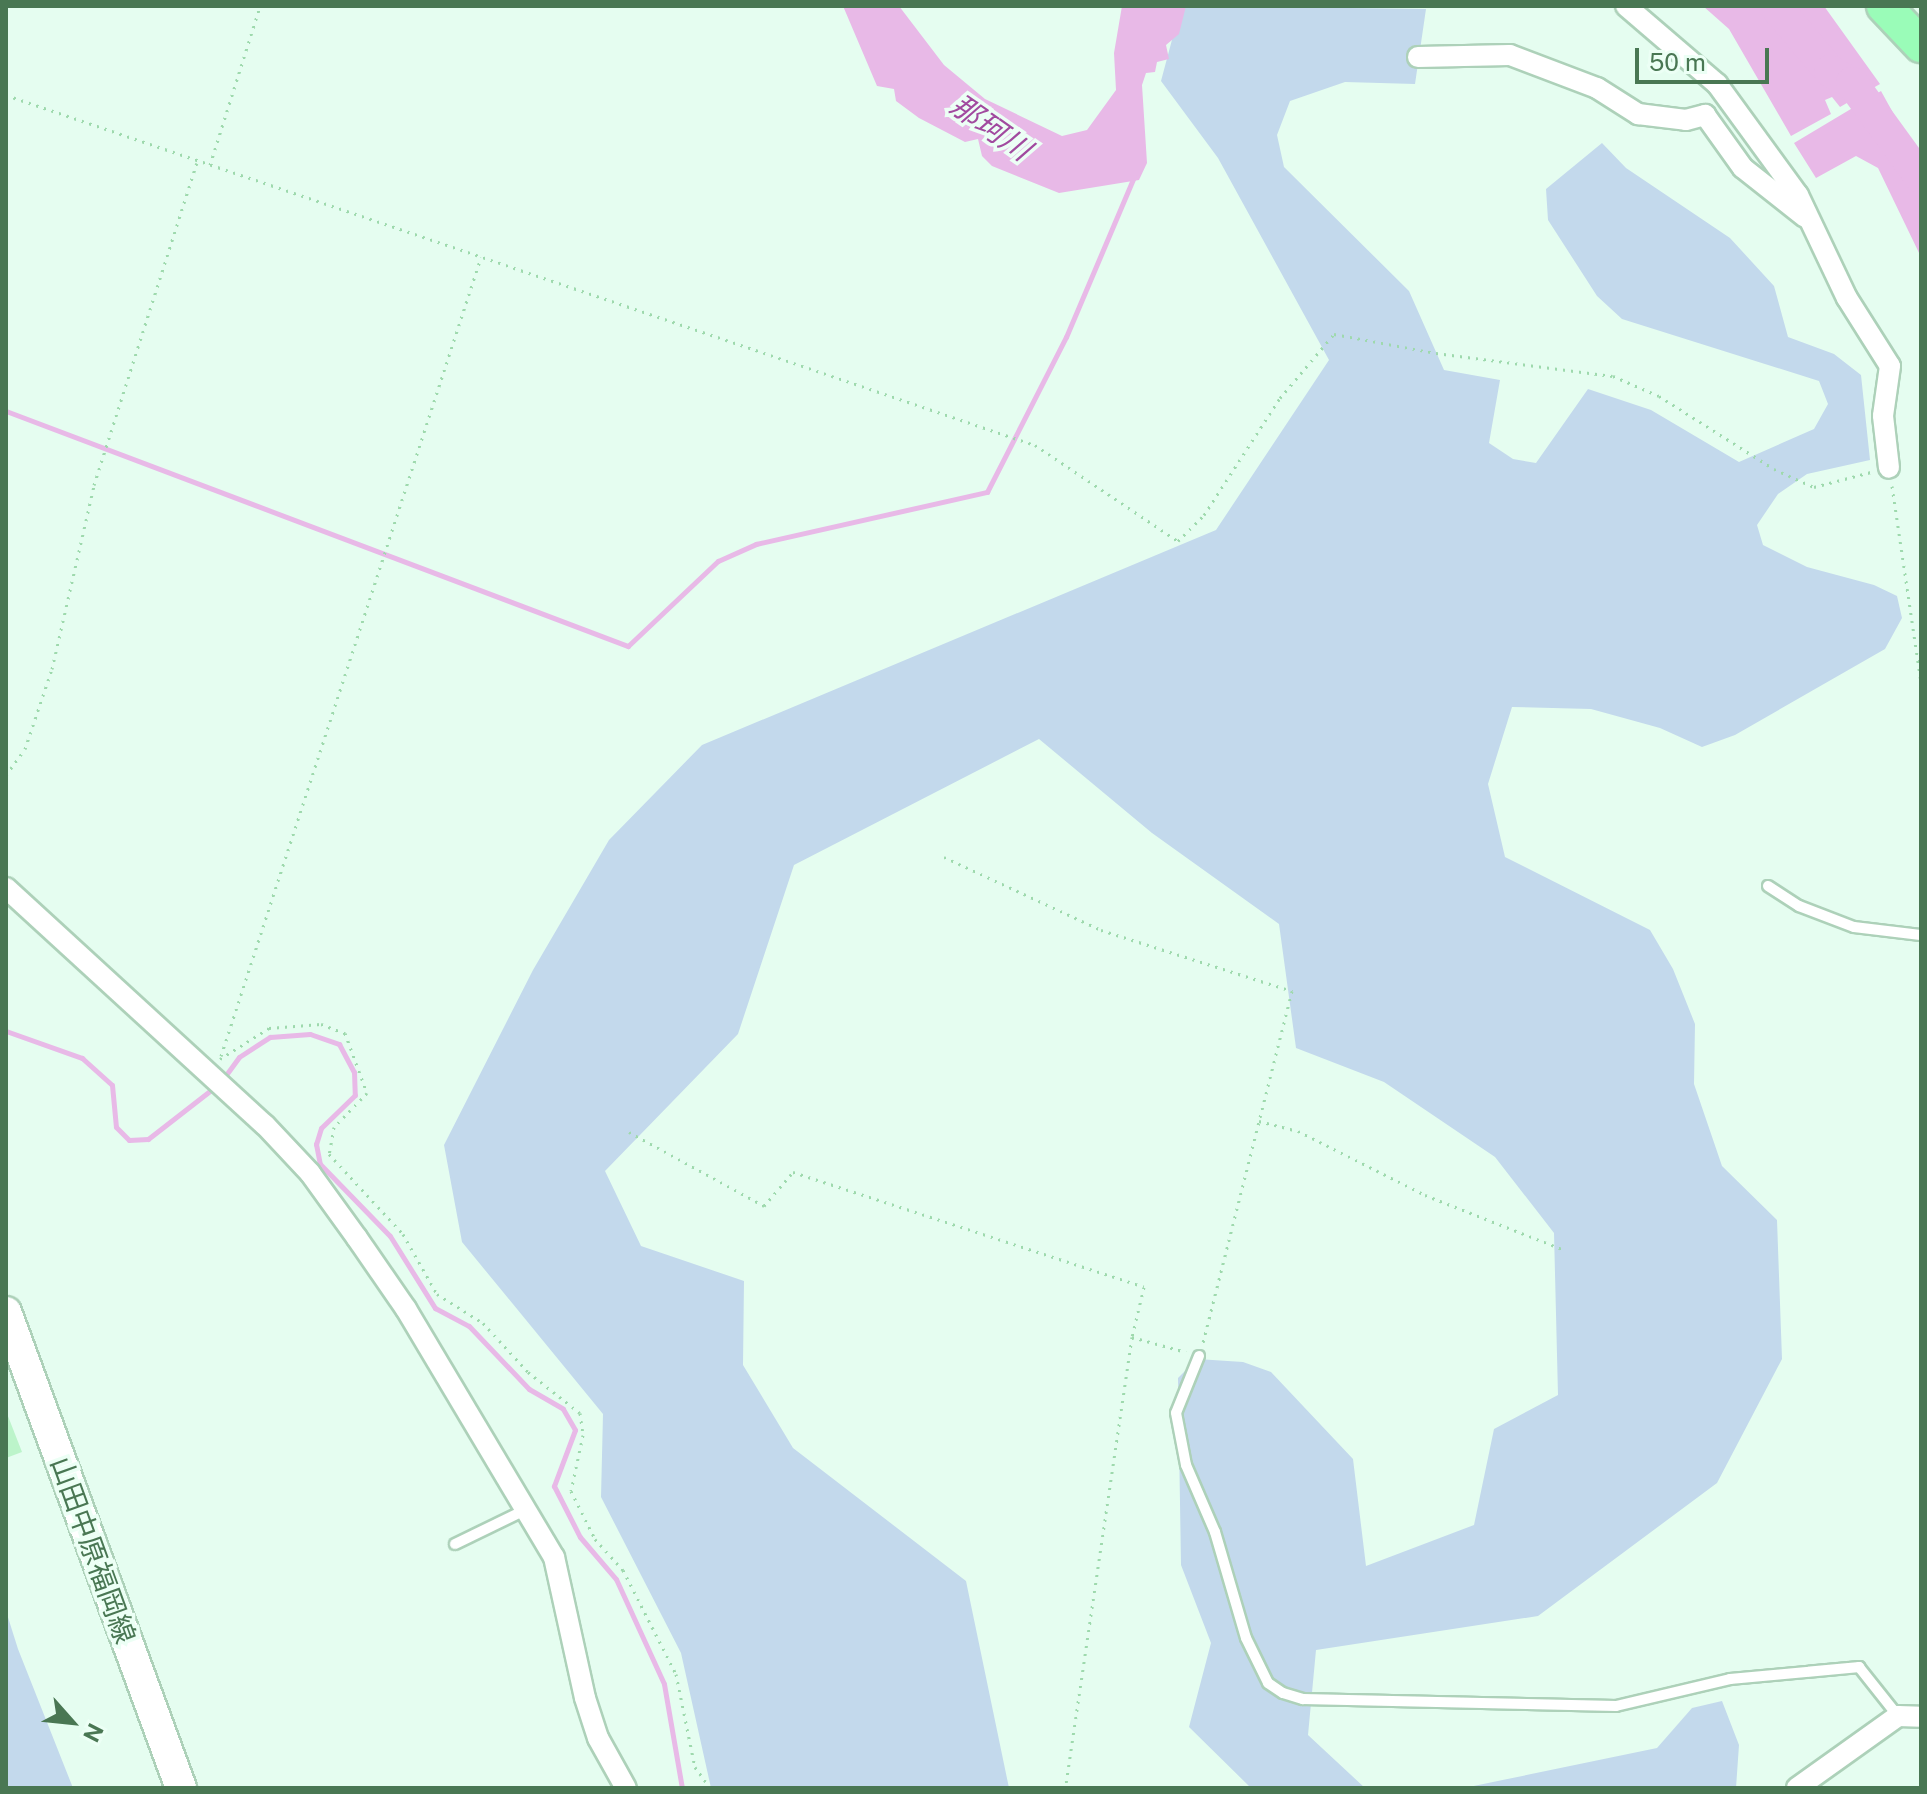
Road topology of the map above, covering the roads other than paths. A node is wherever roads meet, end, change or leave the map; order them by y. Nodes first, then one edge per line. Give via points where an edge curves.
1 (1626, 6) edge
2 (1884, 6) edge
3 (1921, 45) edge
4 (1418, 57) dead end
5 (1811, 222) junction
6 (1889, 468) road end
7 (1768, 886) dead end
8 (6, 888) edge
9 (1921, 935) edge
10 (6, 1312) edge
11 (1199, 1356) road end
12 (525, 1510) junction
13 (455, 1544) dead end
14 (1898, 1716) junction
15 (1921, 1717) edge
16 (181, 1788) edge
17 (626, 1788) edge
18 (1797, 1788) edge

1 - 5 street via 1717,84
2 - 3 highway
4 - 5 street via 1510,55 1586,83 1638,114 1686,120 1705,115 1743,168
5 - 6 street via 1847,298 1890,366 1883,416
7 - 9 lane via 1799,906 1854,927
8 - 12 street via 216,1068 310,1173 406,1309
10 - 16 main road, 山田中原福岡線
11 - 14 lane via 1176,1413 1186,1465 1215,1532 1246,1638 1268,1683 1283,1693 1303,1699 1616,1706 1730,1679 1859,1667
12 - 13 lane
12 - 17 street via 554,1557 589,1711
14 - 15 street
14 - 18 street

